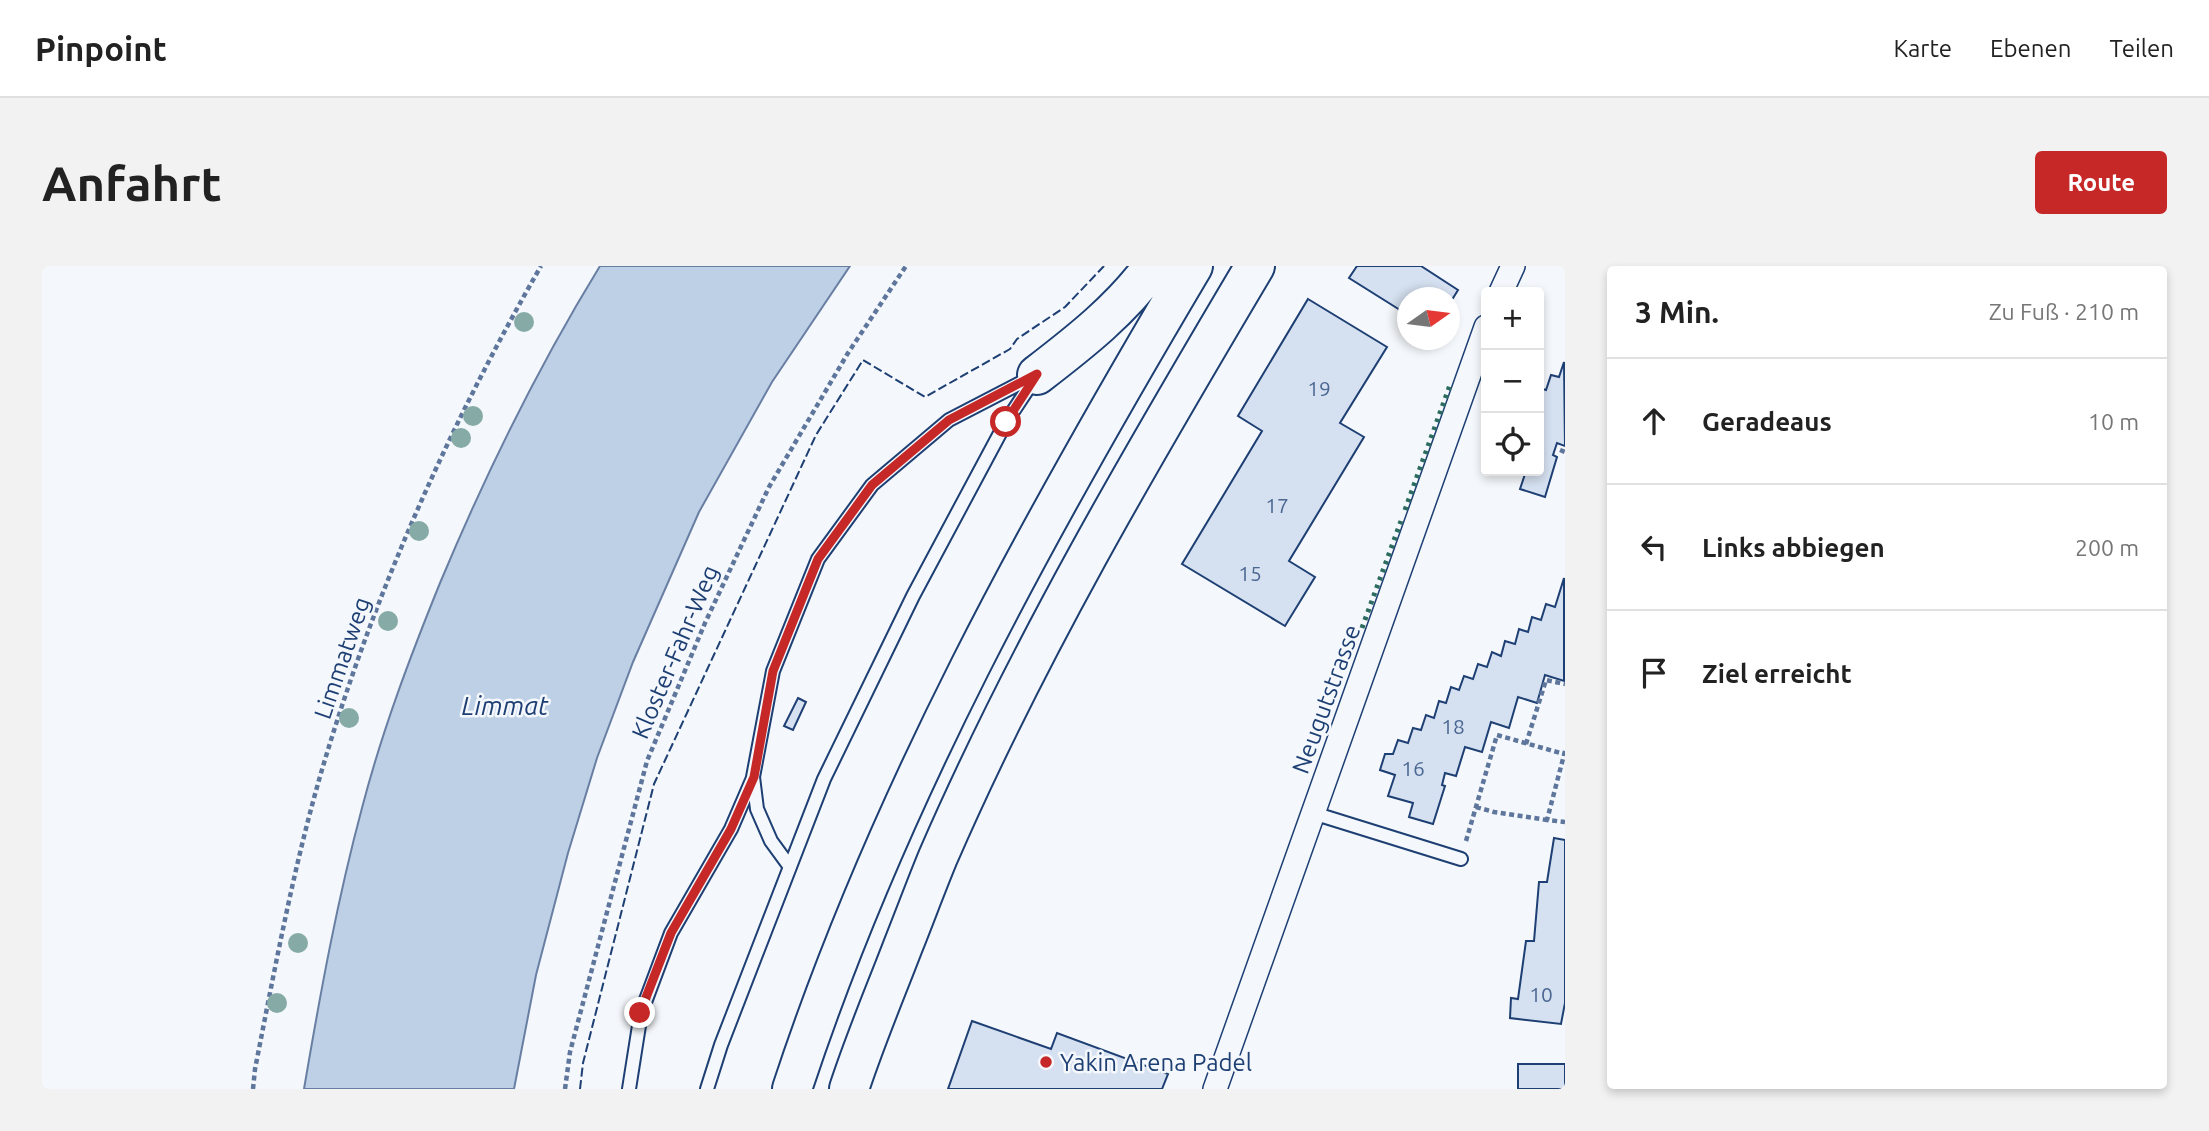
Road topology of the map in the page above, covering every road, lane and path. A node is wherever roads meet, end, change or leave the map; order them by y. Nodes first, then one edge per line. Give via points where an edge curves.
1 (541, 266) edge
2 (906, 266) edge
3 (1153, 266) edge
4 (1193, 266) edge
5 (1255, 266) edge
6 (1513, 266) edge
7 (1503, 287) edge
8 (1481, 341) edge
9 (1037, 374) junction
10 (1565, 684) edge
11 (1527, 744) junction
12 (1565, 753) edge
13 (754, 777) junction
14 (1476, 807) junction
15 (1313, 813) junction
16 (1547, 820) junction
17 (1565, 822) edge
18 (1461, 859) joint
19 (790, 867) junction
20 (253, 1089) edge
21 (565, 1089) edge
22 (629, 1089) edge
23 (707, 1089) edge
24 (792, 1089) edge
25 (849, 1089) edge
26 (1215, 1089) edge

1 - 20 path, Limmatweg via 451,433 353,672 290,896
2 - 21 path, Kloster-Fahr-Weg via 769,487 647,761 570,1052
3 - 9 highway via 1093,332
4 - 24 highway via 1101,420 939,727 874,871
5 - 25 highway via 1093,546 996,734 938,858
6 - 7 street
8 - 15 street, Neugutstrasse
9 - 13 lane via 949,420 872,485 818,559 773,671
9 - 19 lane via 912,596 824,779
10 - 11 path via 1546,680
11 - 12 path
11 - 14 path via 1497,735
12 - 16 path
13 - 19 lane via 757,809 771,841
13 - 22 lane via 731,829 671,933 640,1013
14 - 16 path
14 - 18 path
15 - 18 lane
15 - 26 street, Neugutstrasse
16 - 17 path
19 - 23 lane

